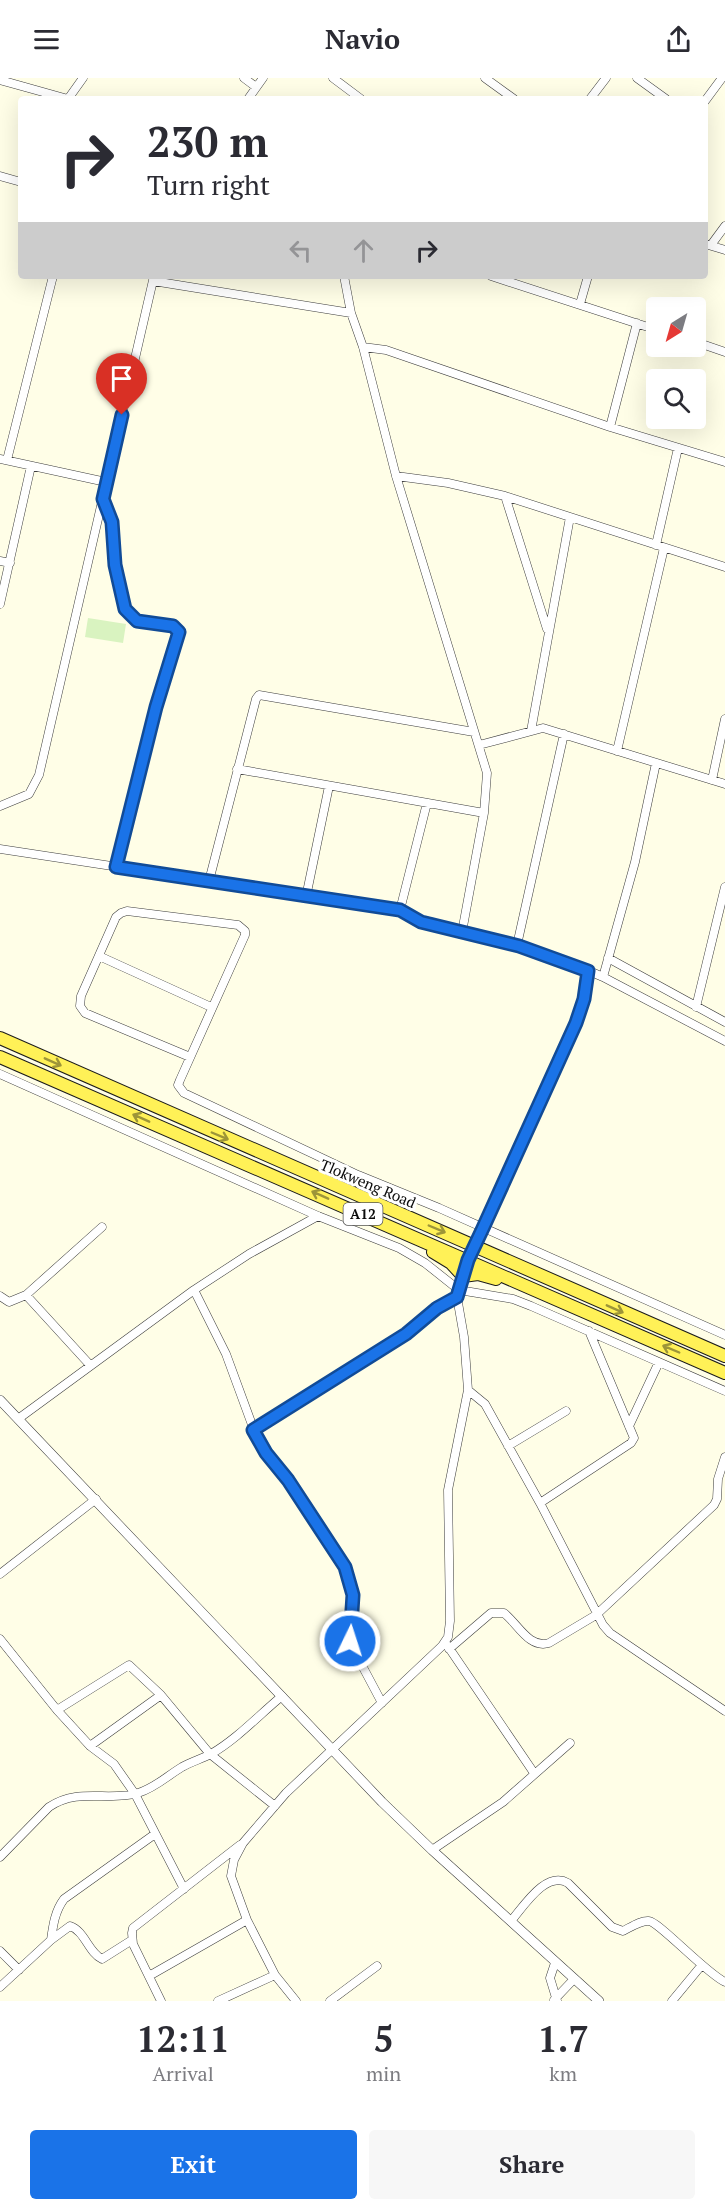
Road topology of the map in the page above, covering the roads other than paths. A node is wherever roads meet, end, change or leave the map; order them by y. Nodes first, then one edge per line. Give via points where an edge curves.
1 (82, 78) edge
2 (244, 78) edge
3 (263, 78) edge
4 (333, 78) edge
5 (485, 78) edge
6 (606, 78) edge
7 (637, 78) edge
8 (722, 78) edge
9 (0, 80) edge
10 (256, 87) junction
11 (57, 96) edge
12 (70, 96) edge
13 (250, 96) edge
14 (358, 96) edge
15 (510, 96) edge
16 (592, 96) edge
17 (662, 96) edge
18 (708, 97) edge
19 (0, 176) edge
20 (18, 181) edge
21 (725, 226) edge
22 (708, 244) edge
23 (725, 250) edge
24 (52, 279) edge
25 (154, 279) edge
26 (160, 279) edge
27 (345, 279) edge
28 (501, 279) edge
29 (587, 279) edge
30 (580, 304) junction
31 (351, 313) junction
32 (636, 323) junction
33 (646, 326) edge
34 (706, 345) edge
35 (363, 347) junction
36 (725, 352) edge
37 (610, 427) junction
38 (678, 448) junction
39 (3, 459) edge
40 (725, 462) edge
41 (32, 466) junction
42 (396, 476) junction
43 (106, 482) junction
44 (505, 496) junction
45 (103, 499) junction
46 (570, 517) junction
47 (660, 547) junction
48 (0, 561) edge
49 (9, 563) junction
50 (725, 567) edge
51 (0, 604) edge
52 (548, 631) junction
53 (725, 718) edge
54 (531, 731) junction
55 (474, 732) junction
56 (564, 734) junction
57 (479, 745) junction
58 (617, 751) junction
59 (656, 763) junction
60 (237, 769) junction
61 (712, 780) junction
62 (725, 784) edge
63 (329, 786) junction
64 (427, 803) junction
65 (0, 806) edge
66 (484, 813) junction
67 (0, 849) edge
68 (116, 867) junction
69 (209, 881) junction
70 (725, 887) edge
71 (306, 897) junction
72 (400, 910) junction
73 (462, 932) junction
74 (516, 945) junction
75 (99, 956) junction
76 (609, 958) junction
77 (588, 971) junction
78 (603, 977) junction
79 (211, 1007) junction
80 (696, 1007) junction
81 (725, 1022) edge
82 (0, 1038) edge
83 (725, 1041) edge
84 (0, 1057) edge
85 (190, 1057) junction
86 (0, 1074) edge
87 (318, 1216) junction
88 (102, 1227) dead end
89 (483, 1228) junction
90 (412, 1237) junction
91 (473, 1245) junction
92 (468, 1260) junction
93 (463, 1276) junction
94 (518, 1282) junction
95 (194, 1290) junction
96 (458, 1294) junction
97 (26, 1295) junction
98 (0, 1296) edge
99 (589, 1331) junction
100 (725, 1335) edge
101 (725, 1356) edge
102 (659, 1362) junction
103 (90, 1365) junction
104 (725, 1373) edge
105 (468, 1390) junction
106 (725, 1391) edge
107 (0, 1400) edge
108 (566, 1411) dead end
109 (18, 1419) junction
110 (629, 1426) junction
111 (253, 1430) junction
112 (508, 1446) junction
113 (725, 1457) edge
114 (96, 1499) junction
115 (540, 1503) junction
116 (0, 1574) edge
117 (596, 1615) junction
118 (0, 1639) edge
119 (447, 1646) junction
120 (161, 1695) junction
121 (282, 1696) junction
122 (382, 1703) junction
123 (724, 1707) edge
124 (57, 1710) junction
125 (570, 1743) dead end
126 (90, 1746) junction
127 (332, 1749) junction
128 (210, 1754) junction
129 (534, 1773) junction
130 (135, 1794) junction
131 (275, 1806) junction
132 (155, 1834) junction
133 (243, 1843) junction
134 (432, 1850) junction
135 (0, 1857) edge
136 (184, 1889) junction
137 (247, 1920) junction
138 (511, 1921) junction
139 (51, 1940) junction
140 (132, 1940) junction
141 (0, 1950) edge
142 (555, 1963) junction
143 (377, 1966) dead end
144 (701, 1966) junction
145 (19, 1970) junction
146 (275, 1975) junction
147 (149, 1976) junction
148 (574, 1979) junction
149 (725, 1982) edge
150 (0, 1987) edge
151 (555, 2000) edge
152 (161, 2001) edge
153 (218, 2001) edge
154 (296, 2001) edge
155 (330, 2001) edge
156 (599, 2001) edge
157 (672, 2001) edge

1 - 12 street
2 - 10 street
3 - 10 street
4 - 14 street
5 - 15 street
6 - 16 street
7 - 17 street
8 - 18 street
9 - 11 street
10 - 13 street
19 - 20 street
21 - 22 street
22 - 23 street
24 - 39 street
25 - 43 street
26 - 31 street
27 - 31 street
28 - 30 street
29 - 30 street
30 - 32 street
31 - 35 street
32 - 33 street
32 - 37 street
34 - 36 street
35 - 37 street via 386,350
35 - 42 street
37 - 38 street
38 - 40 street
38 - 47 street
39 - 41 street
41 - 43 street
41 - 49 street
42 - 44 street
42 - 55 street
43 - 45 street
44 - 46 street
44 - 52 street
45 - 65 street via 39,775 29,794
45 - 68 street via 112,522 115,565 125,609 137,621 173,626 179,632
46 - 47 street
46 - 52 street
47 - 50 street
47 - 58 street
48 - 49 street
49 - 51 street
52 - 54 street
53 - 61 street
54 - 56 street via 543,728
54 - 57 street
55 - 57 street
55 - 60 street via 261,694 256,699
56 - 58 street
56 - 74 street
57 - 66 street via 486,773
58 - 59 street
59 - 61 street
59 - 76 street
60 - 63 street
60 - 69 street
61 - 62 street
63 - 64 street
63 - 71 street
64 - 66 street
64 - 72 street
66 - 73 street
67 - 68 street
68 - 69 street
69 - 71 street
70 - 80 street
71 - 72 street
72 - 73 street via 421,922
73 - 74 street
74 - 77 street
75 - 79 street
75 - 79 street via 116,917 123,911 241,926 245,935
75 - 85 street via 81,996 82,1010
76 - 78 street
76 - 80 street
77 - 78 street
77 - 89 street via 576,1023
78 - 83 street
79 - 85 street
80 - 81 street
82 -> 91 main road, Tlokweng Road / A12
90 -> 84 main road, Tlokweng Road / A12
85 - 89 street via 178,1085 184,1093 358,1175
86 - 87 street
87 - 95 street
87 - 96 street via 411,1254
88 - 97 street
89 - 91 street
89 - 100 street
90 - 92 main road, Tlokweng Road / A12
90 - 93 main road via 451,1263
91 - 92 street
91 -> 101 main road, Tlokweng Road / A12
92 - 93 street
92 - 94 main road, Tlokweng Road / A12
93 - 94 main road via 477,1274
93 - 96 street
104 -> 94 main road, Tlokweng Road / A12
95 - 103 street
95 - 111 street via 226,1354
96 - 99 street via 513,1299
96 - 105 street
96 - 111 street via 406,1334
97 - 98 street via 9,1302
97 - 103 street
99 - 102 street
99 - 110 street
102 - 106 street
102 - 110 street
103 - 109 street
105 - 112 street via 485,1404
105 - 119 street via 448,1490
107 - 109 street
108 - 112 street
109 - 114 street
110 - 115 street via 634,1437 631,1443
111 - 122 street via 345,1567 353,1595 350,1641
112 - 115 street
113 - 117 street via 714,1505
114 - 116 street
114 - 121 street
115 - 117 street
117 - 119 street via 541,1644 532,1642 504,1613 491,1612
117 - 123 street via 610,1633
118 - 124 street
119 - 122 street
119 - 129 street
120 - 124 street via 129,1665
120 - 126 street
120 - 128 street
121 - 127 street
121 - 128 street
122 - 127 street
124 - 126 street
125 - 129 street
126 - 130 street via 114,1764
127 - 131 street
127 - 134 street
128 - 130 street via 183,1766 151,1789
128 - 131 street
129 - 134 street via 503,1802
130 - 132 street
130 - 135 street via 80,1795 59,1800
131 - 133 street
132 - 136 street
132 - 139 street via 64,1899 55,1916
133 - 136 street
133 - 137 street via 231,1876
134 - 138 street
136 - 140 street via 134,1928
137 - 146 street
137 - 147 street
138 - 142 street
138 - 144 street via 538,1890 554,1879 562,1880 612,1927 623,1931 642,1921 653,1922
139 - 140 street via 73,1926 102,1959
139 - 145 street
140 - 147 street
141 - 145 street
142 - 148 street
142 - 151 street via 550,1978
143 - 155 street
144 - 149 street
144 - 157 street
145 - 150 street
146 - 153 street
146 - 154 street
147 - 152 street
148 - 151 street
148 - 156 street

